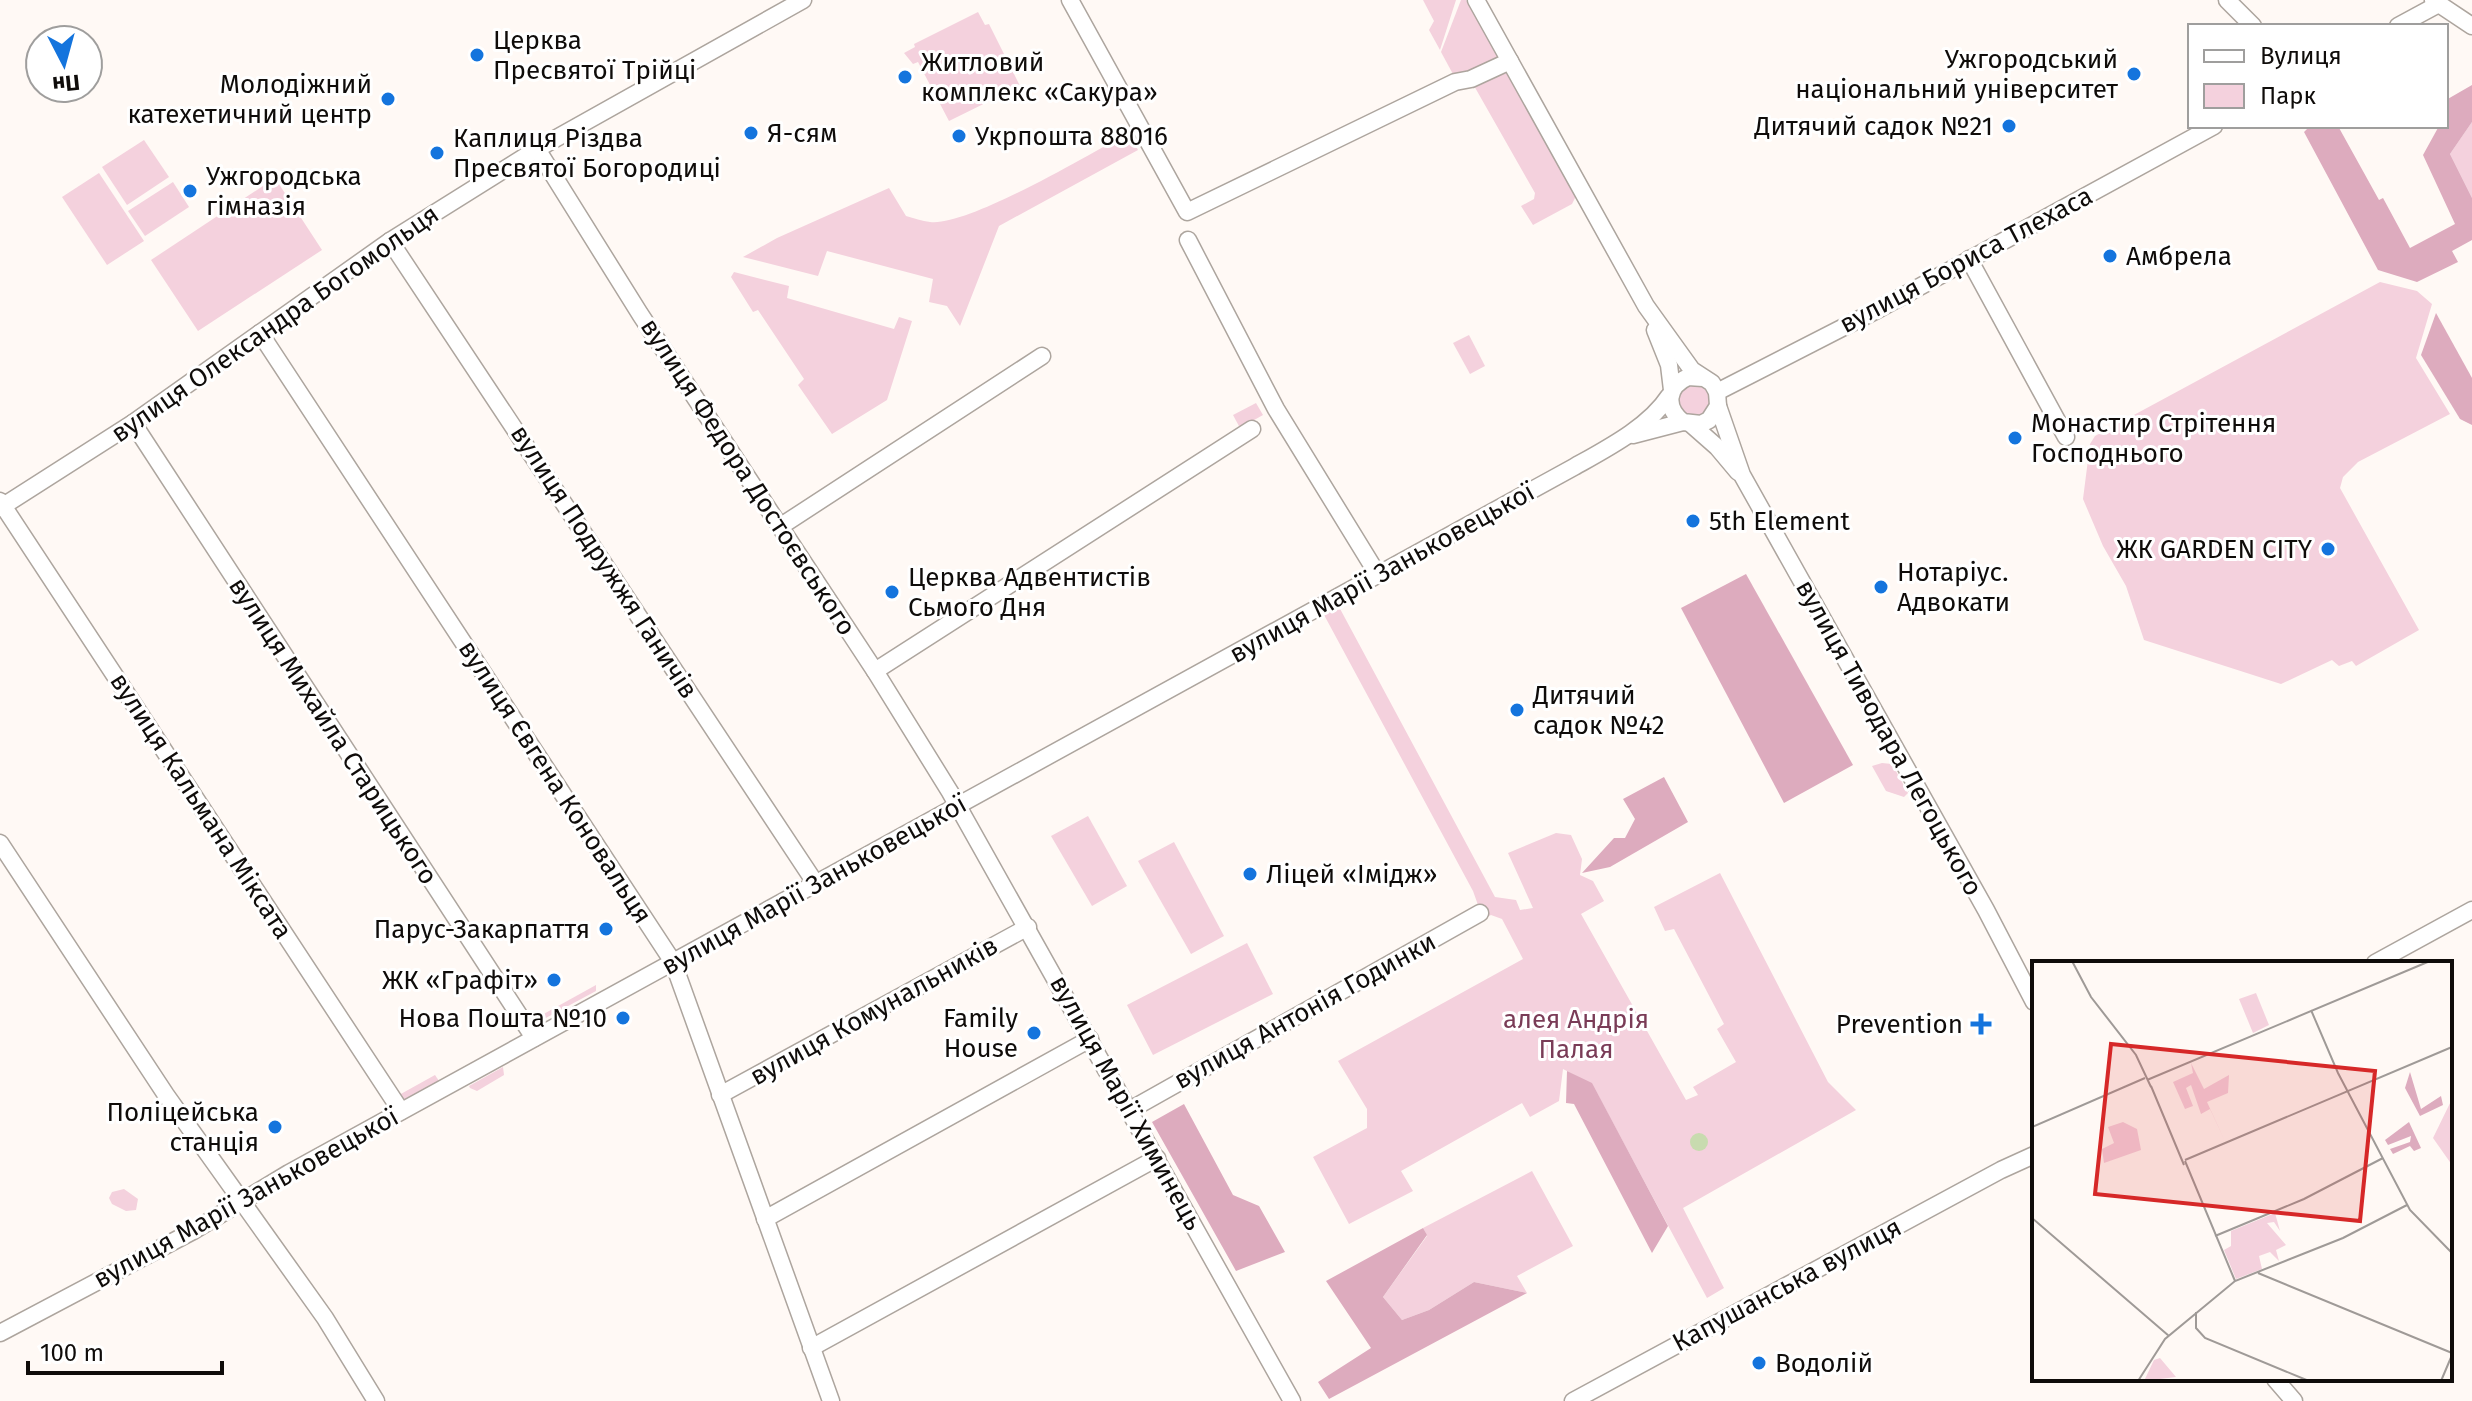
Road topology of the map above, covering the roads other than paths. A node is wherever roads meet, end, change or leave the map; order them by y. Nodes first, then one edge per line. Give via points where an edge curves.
1 (803, 0) edge
2 (1070, 0) edge
3 (1476, 0) edge
4 (2227, 0) edge
5 (2435, 2) edge
6 (782, 5) edge
7 (2251, 24) edge
8 (2401, 24) edge
9 (2472, 26) edge
10 (1510, 61) junction
11 (2210, 128) edge
12 (537, 149) junction
13 (1188, 240) dead end
14 (390, 241) junction
15 (1969, 259) junction
16 (1650, 313) junction
17 (260, 333) junction
18 (1042, 356) dead end
19 (1703, 378) junction
20 (1671, 393) junction
21 (1718, 399) junction
22 (133, 423) junction
23 (1688, 424) junction
24 (1252, 429) dead end
25 (1628, 436) junction
26 (2066, 437) dead end
27 (1742, 475) junction
28 (1, 505) edge
29 (781, 526) junction
30 (1378, 575) junction
31 (875, 671) junction
32 (958, 806) junction
33 (0, 843) edge
34 (816, 884) junction
35 (2472, 910) edge
36 (1480, 913) dead end
37 (1028, 927) junction
38 (2379, 961) edge
39 (673, 962) junction
40 (2032, 998) edge
41 (534, 1038) junction
42 (1090, 1039) junction
43 (720, 1095) junction
44 (1130, 1110) junction
45 (401, 1111) junction
46 (2032, 1153) edge
47 (1157, 1158) junction
48 (2032, 1164) edge
49 (2001, 1170) junction
50 (243, 1201) junction
51 (765, 1219) junction
52 (0, 1333) edge
53 (811, 1348) junction
54 (2277, 1381) edge
55 (376, 1401) edge
56 (831, 1401) edge
57 (1292, 1401) edge
58 (1573, 1401) edge
59 (2294, 1401) edge

1 - 6 street, вулиця Олександра Богомольця
2 - 10 street via 1187,212 1455,82
3 - 10 street
4 - 7 street
5 - 8 street
5 - 9 street
6 - 12 street, вулиця Олександра Богомольця
10 - 16 street
11 - 15 street, вулиця Бориса Тлехаса
12 - 14 street, вулиця Олександра Богомольця
12 - 29 street, вулиця Федора Достоєвського
13 - 30 street via 1276,409
14 - 17 street, вулиця Олександра Богомольця
14 - 34 street, вулиця Подружжя Ганичів
15 - 21 street, вулиця Бориса Тлехаса
15 - 26 street
16 - 19 street
16 - 20 street via 1669,365
17 - 22 street, вулиця Олександра Богомольця
17 - 39 street, вулиця Євгена Коновальця
18 - 29 street
19 - 20 street via 1688,377
19 - 21 street via 1712,383
20 - 23 street via 1672,410
20 - 25 street, вулиця Марії Заньковецької
21 - 23 street via 1709,420
21 - 27 street, вулиця Тиводара Легоцького
22 - 28 street, вулиця Олександра Богомольця
22 - 41 street, вулиця Михайла Старицького
23 - 25 street, вулиця Марії Заньковецької
23 - 27 street, вулиця Тиводара Легоцького
24 - 31 street
25 - 30 street, вулиця Марії Заньковецької
27 - 40 street, вулиця Тиводара Легоцького
28 - 45 street, вулиця Кальмана Міксата
29 - 31 street, вулиця Федора Достоєвського
30 - 32 street, вулиця Марії Заньковецької
31 - 32 street, вулиця Федора Достоєвського
32 - 34 street, вулиця Марії Заньковецької
32 - 37 street, вулиця Марії Химинець
33 - 50 street via 166,1095
34 - 39 street, вулиця Марії Заньковецької
35 - 38 street
36 - 44 street, вулиця Антонія Годинки
37 - 42 street, вулиця Марії Химинець
37 - 43 street, вулиця Комунальників
39 - 41 street, вулиця Марії Заньковецької
39 - 43 street, вулиця Євгена Коновальця
41 - 45 street, вулиця Марії Заньковецької
42 - 44 street, вулиця Марії Химинець
42 - 51 street
43 - 51 street, вулиця Євгена Коновальця
44 - 47 street, вулиця Марії Химинець
45 - 50 street, вулиця Марії Заньковецької
46 - 49 street, Капушанська вулиця
47 - 53 street
47 - 57 street, вулиця Марії Химинець
48 - 49 street
49 - 58 street, Капушанська вулиця
50 - 52 street, вулиця Марії Заньковецької
50 - 55 street via 333,1329
51 - 53 street, вулиця Євгена Коновальця
53 - 56 street, вулиця Євгена Коновальця
54 - 59 street

